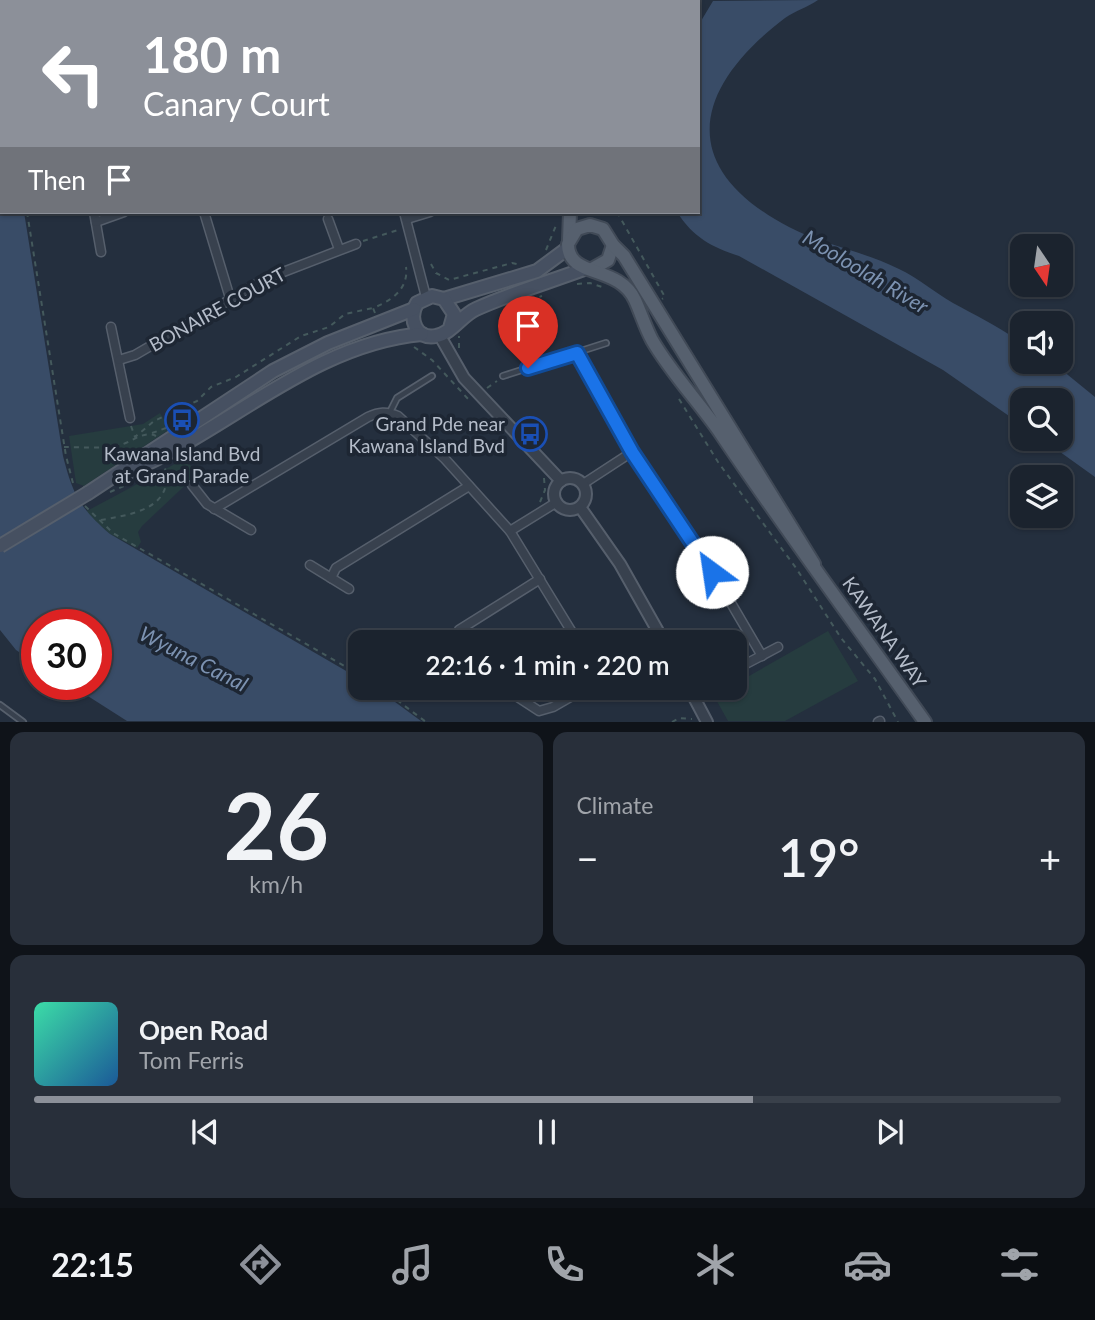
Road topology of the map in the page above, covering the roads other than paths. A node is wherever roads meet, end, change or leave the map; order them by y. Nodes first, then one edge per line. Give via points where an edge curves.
1 (94, 214) edge
2 (118, 214) edge
3 (205, 214) edge
4 (593, 214) edge
5 (564, 215) edge
6 (328, 219) dead end
7 (407, 219) edge
8 (96, 222) junction
9 (597, 226) junction
10 (356, 244) road end
11 (568, 244) junction
12 (613, 245) junction
13 (339, 249) junction
14 (101, 253) dead end
15 (588, 269) junction
16 (426, 297) junction
17 (230, 298) junction
18 (444, 299) junction
19 (414, 309) junction
20 (111, 327) dead end
21 (451, 331) junction
22 (422, 334) junction
23 (606, 343) dead end
24 (577, 353) junction
25 (119, 360) junction
26 (432, 376) dead end
27 (503, 376) road end
28 (390, 412) junction
29 (130, 418) road end
30 (632, 452) junction
31 (113, 477) junction
32 (561, 481) junction
33 (583, 484) junction
34 (192, 485) road end
35 (470, 486) junction
36 (557, 502) junction
37 (580, 507) junction
38 (214, 509) junction
39 (251, 530) dead end
40 (510, 531) junction
41 (0, 546) edge
42 (814, 564) junction
43 (310, 565) dead end
44 (331, 578) junction
45 (540, 579) junction
46 (349, 589) dead end
47 (463, 630) edge
48 (571, 630) edge
49 (657, 630) edge
50 (778, 648) dead end
51 (762, 656) junction
52 (747, 664) edge
53 (523, 700) edge
54 (565, 700) edge
55 (695, 700) edge
56 (0, 705) edge
57 (23, 722) edge
58 (707, 722) edge
59 (925, 722) edge

1 - 8 street
2 - 8 street
3 - 17 street
4 - 9 main road
5 - 11 main road
6 - 13 street
7 - 16 street
8 - 14 street
9 - 11 main road via 583,226
9 - 12 main road
10 - 13 street, BONAIRE COURT
11 - 15 main road via 572,260
11 - 18 main road via 537,271
12 - 15 main road via 608,260
12 - 42 main road via 646,289
13 - 17 street, BONAIRE COURT
15 - 21 main road via 474,309
15 - 42 main road via 606,273 630,290 665,360
16 - 18 main road
16 - 19 main road
17 - 25 street, BONAIRE COURT
18 - 21 main road via 454,314
19 - 22 main road via 414,323
19 - 31 main road via 284,365 156,438
20 - 25 street
21 - 22 main road
21 - 32 street via 454,363
22 - 31 main road via 383,339 331,359 167,453
23 - 24 lane
24 - 27 lane
24 - 30 street
25 - 29 street
26 - 28 lane via 397,398
28 - 35 street
28 - 38 street via 368,417
30 - 33 street
30 - 51 street via 695,542
31 - 41 main road, bridge
32 - 33 street via 575,479
32 - 36 street via 555,493
33 - 37 street via 586,496
34 - 38 street
35 - 40 street
35 - 44 street via 335,568
36 - 37 street via 570,510
36 - 40 street
37 - 49 street via 620,564
38 - 39 street
40 - 45 street
42 - 59 main road, KAWANA WAY
43 - 44 street
44 - 46 street
45 - 47 street
45 - 48 street
50 - 51 street
51 - 52 street
53 - 54 street via 539,710
55 - 58 street
56 - 57 lane

